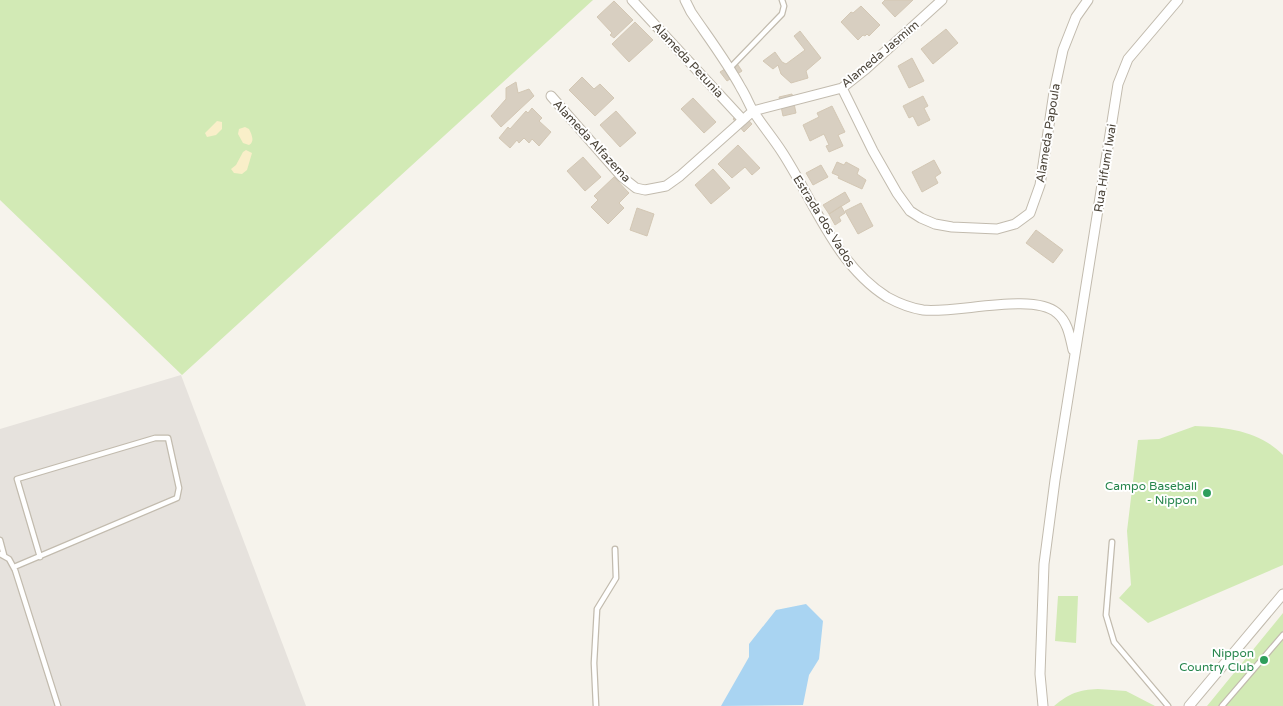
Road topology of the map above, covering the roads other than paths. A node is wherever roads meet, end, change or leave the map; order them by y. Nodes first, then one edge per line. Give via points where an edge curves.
1 (632, 0) edge
2 (685, 0) edge
3 (782, 0) edge
4 (942, 0) edge
5 (1088, 0) edge
6 (1178, 0) edge
7 (730, 69) junction
8 (842, 88) junction
9 (551, 96) dead end
10 (753, 111) junction
11 (743, 120) junction
12 (1074, 355) junction
13 (0, 540) edge
14 (1112, 542) dead end
15 (615, 549) dead end
16 (2, 555) edge
17 (40, 558) junction
18 (14, 567) junction
19 (1283, 594) edge
20 (1283, 635) edge
21 (58, 706) edge
22 (596, 706) edge
23 (1043, 706) edge
24 (1168, 706) edge
25 (1189, 706) edge
26 (1222, 706) edge

1 - 11 street, Alameda Petunia
2 - 7 street, Estrada dos Vados
3 - 7 lane via 782,14
4 - 8 street, Alameda Jasmim
5 - 8 street, Alameda Papoula via 1076,17 1063,50 1040,185 1030,213 1015,224 997,229 952,227 935,224 910,211 873,151
6 - 12 street, Rua Hifumi Iwai via 1128,59 1118,84
7 - 10 street, Estrada dos Vados
8 - 10 street, Alameda Jasmim
9 - 11 street, Alameda Alfazema via 622,177 644,190 666,186
10 - 11 street, Alameda Alfazema
10 - 12 street, Estrada dos Vados via 782,152 851,266 875,289 906,306 923,310 1004,304 1042,306 1056,311 1064,321
12 - 23 street, Rua Hifumi Iwai via 1044,564 1040,674
13 - 16 lane
14 - 24 lane via 1106,615 1114,642
15 - 22 lane via 616,578 596,609
16 - 18 lane
17 - 17 lane via 177,498 179,488 168,438 154,438 17,479
17 - 18 lane
18 - 21 lane
19 - 25 street
20 - 26 lane

